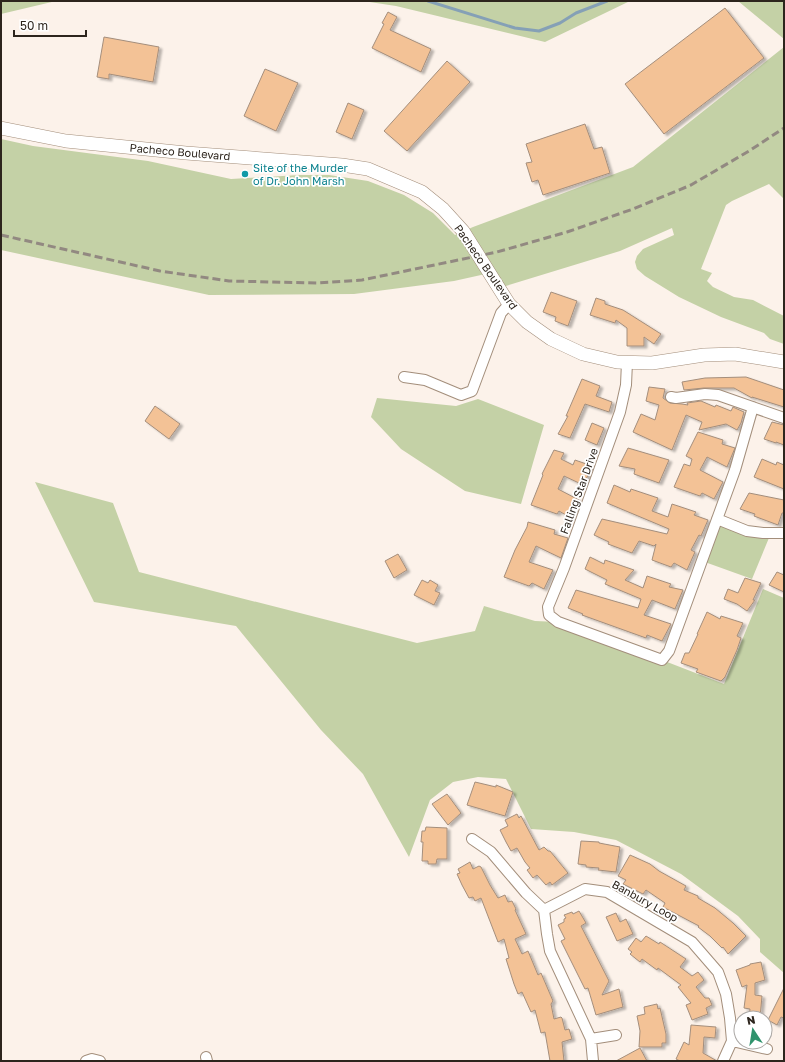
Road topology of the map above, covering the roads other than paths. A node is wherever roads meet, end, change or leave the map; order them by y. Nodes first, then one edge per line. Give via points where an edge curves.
1 (1, 128) edge
2 (509, 304) junction
3 (627, 362) junction
4 (784, 362) edge
5 (404, 377) dead end
6 (671, 397) dead end
7 (753, 407) junction
8 (784, 418) edge
9 (717, 519) junction
10 (784, 533) edge
11 (472, 839) dead end
12 (544, 910) junction
13 (616, 1035) dead end
14 (592, 1039) junction
15 (732, 1041) joint
16 (86, 1061) edge
17 (100, 1061) edge
18 (592, 1061) edge
19 (723, 1061) edge

1 - 2 main road, Pacheco Boulevard via 66,142 368,169 422,192 443,209 463,231
2 - 3 main road, Pacheco Boulevard via 527,322 551,339 583,354
2 - 5 street via 501,313 472,390 461,395 425,380
3 - 4 main road, Pacheco Boulevard via 735,354
3 - 9 street, Falling Star Drive via 626,385 620,412 548,607 549,615 558,622 662,660 669,651
6 - 7 street via 705,394
7 - 8 street
7 - 9 street
9 - 10 street via 747,531
11 - 12 street via 491,852
12 - 14 street via 550,951
12 - 15 street, Banbury Loop via 585,889 607,892 692,942 718,972 726,994
13 - 14 street
14 - 18 street
15 - 19 street, Banbury Loop
16 - 17 street

